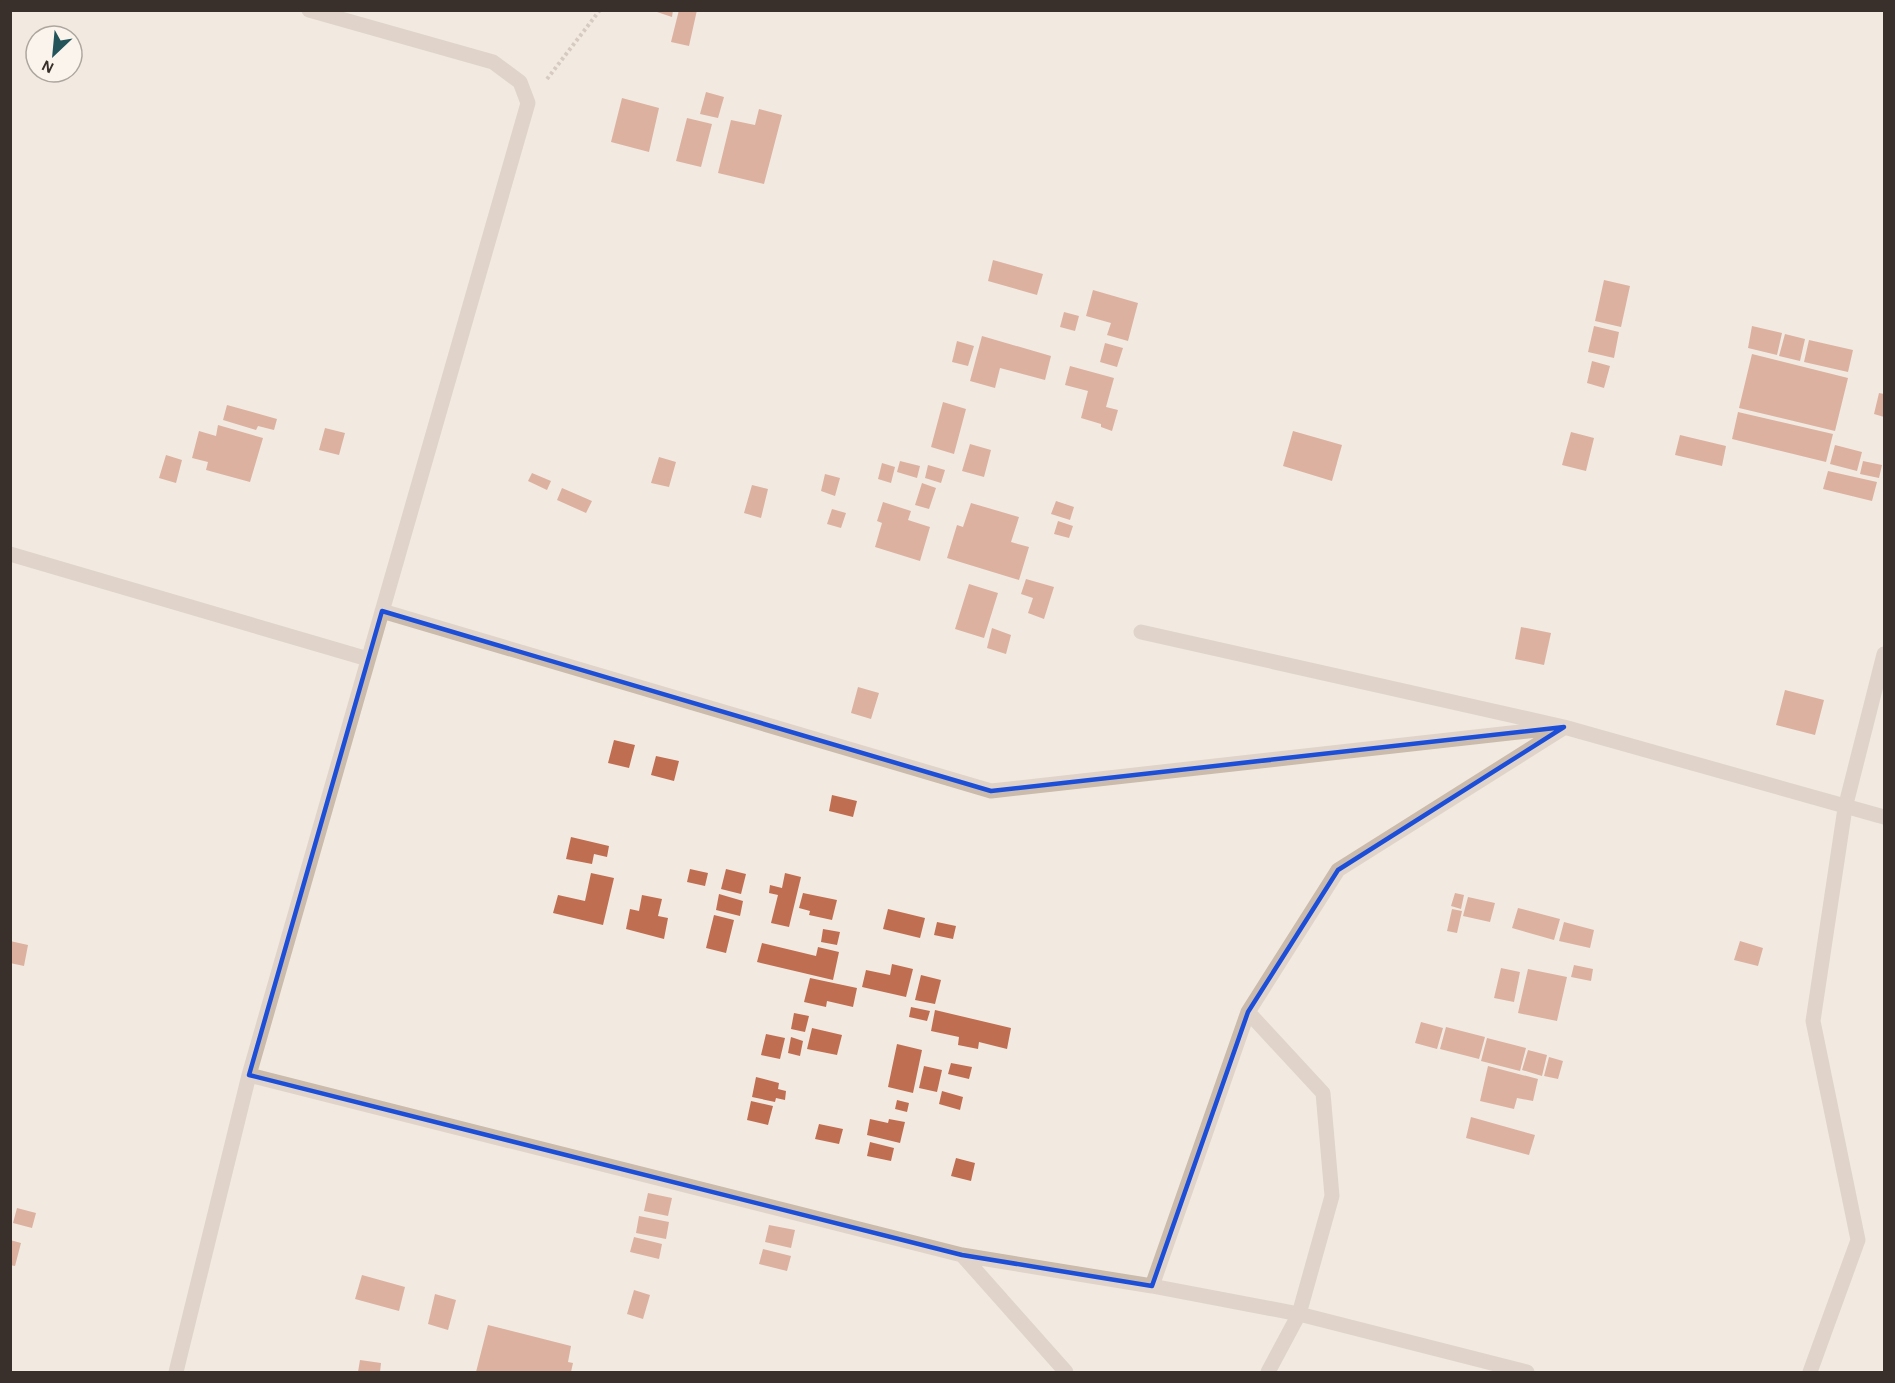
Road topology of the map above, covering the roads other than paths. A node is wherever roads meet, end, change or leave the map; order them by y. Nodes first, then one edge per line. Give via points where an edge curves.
1 (309, 10) edge
2 (10, 554) edge
3 (382, 611) junction
4 (1141, 632) dead end
5 (1884, 654) edge
6 (368, 659) junction
7 (1564, 727) junction
8 (1845, 808) junction
9 (1884, 817) edge
10 (1248, 1012) junction
11 (249, 1075) junction
12 (962, 1255) junction
13 (1152, 1286) junction
14 (1299, 1314) junction
15 (176, 1372) edge
16 (1066, 1372) edge
17 (1268, 1372) edge
18 (1527, 1372) edge
19 (1810, 1372) edge

1 - 3 street via 494,62 520,82 528,103
2 - 6 street
3 - 6 street
3 - 7 street via 991,791
4 - 7 street
5 - 8 street
6 - 11 street
7 - 8 street
7 - 10 street via 1338,870
8 - 9 street
8 - 19 street via 1813,1021 1858,1240
10 - 13 street
10 - 14 street via 1323,1092 1332,1196
11 - 12 street
11 - 15 street
12 - 13 street
12 - 16 street
13 - 14 street
14 - 17 street
14 - 18 street

